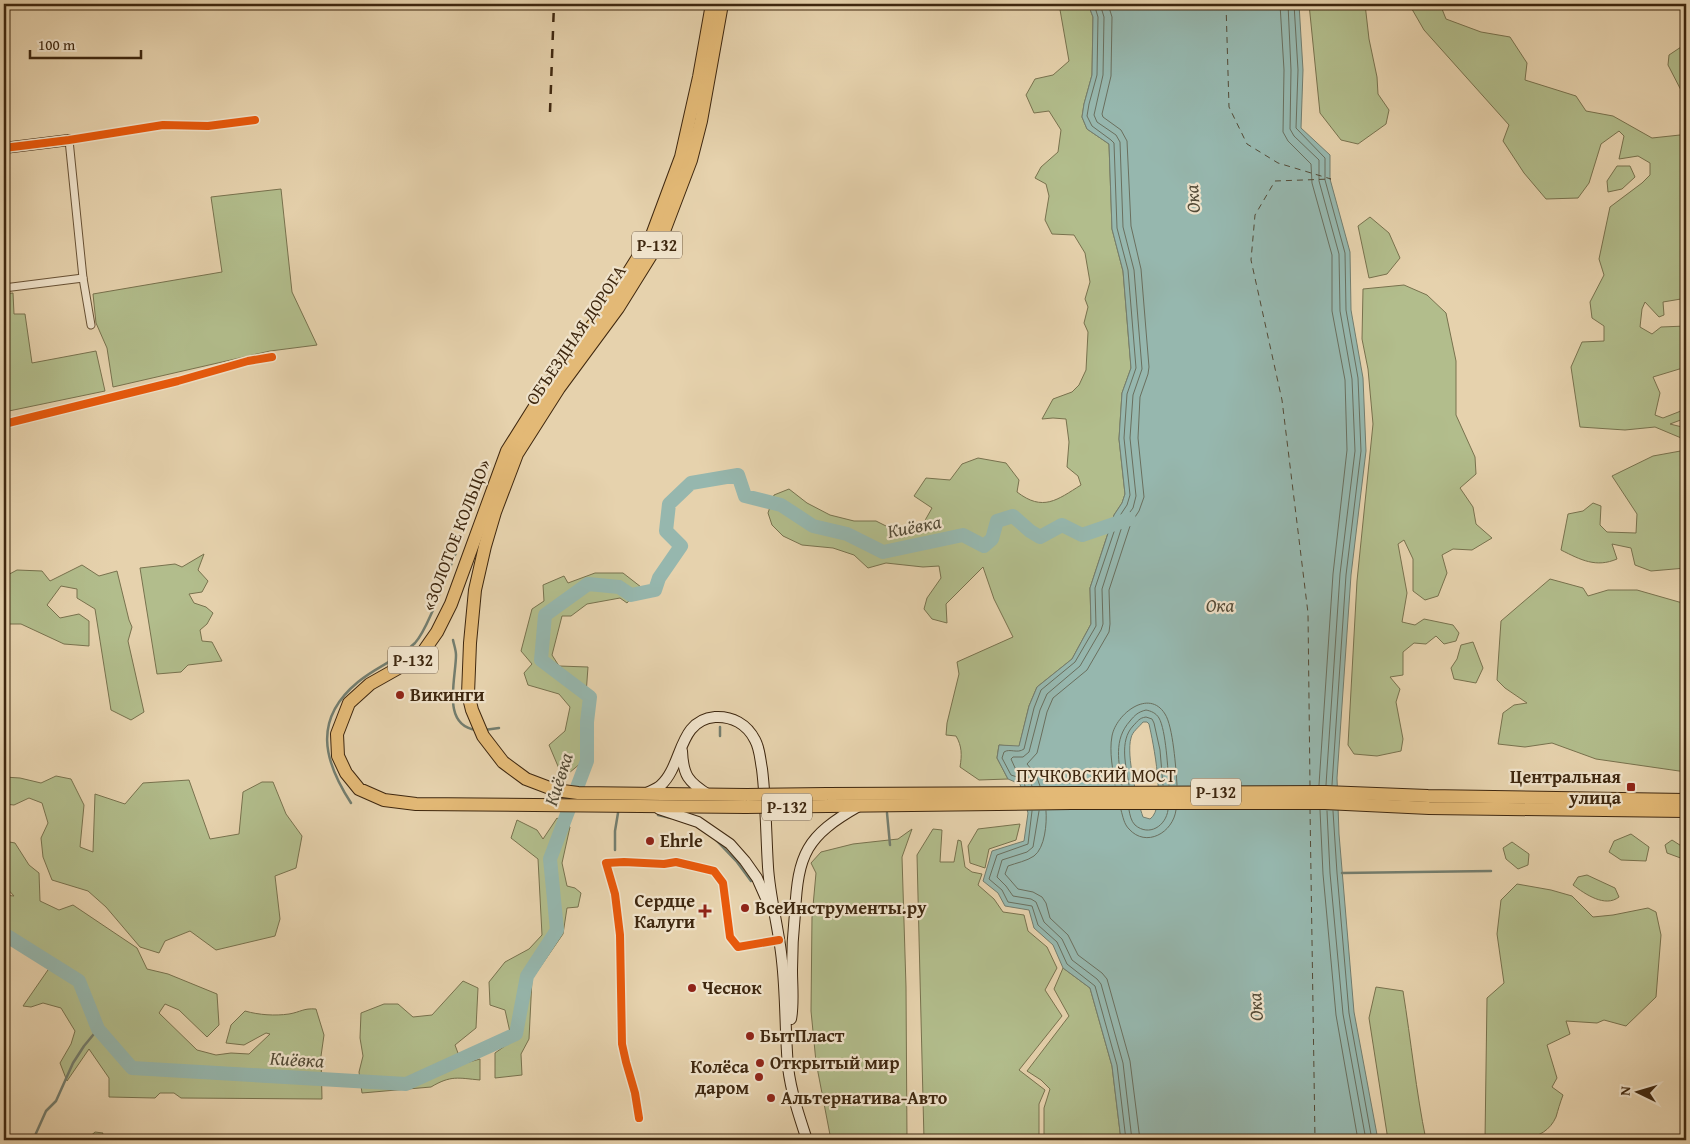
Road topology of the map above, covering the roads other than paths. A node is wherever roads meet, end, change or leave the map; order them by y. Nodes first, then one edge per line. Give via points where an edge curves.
1 (712, 4) edge
2 (722, 4) edge
3 (255, 120) dead end
4 (69, 140) junction
5 (4, 148) edge
6 (83, 278) junction
7 (4, 288) edge
8 (91, 325) dead end
9 (272, 357) dead end
10 (4, 424) edge
11 (512, 452) junction
12 (681, 745) junction
13 (710, 795) junction
14 (902, 799) junction
15 (644, 800) junction
16 (828, 800) junction
17 (1686, 800) edge
18 (746, 801) junction
19 (1531, 804) junction
20 (859, 806) junction
21 (1686, 811) edge
22 (776, 918) junction
23 (779, 940) junction
24 (787, 1038) junction
25 (639, 1118) dead end
26 (807, 1140) edge

1 - 11 highway, ОБЪЕЗДНАЯ ДОРОГА / Р-132 via 681,157 652,235 610,302 552,381
2 - 11 highway, ОБЪЕЗДНАЯ ДОРОГА / Р-132 via 691,160 661,239 618,308
3 - 4 street via 208,126 163,125
4 - 5 main road
4 - 6 street
6 - 7 street
6 - 8 street
9 - 10 street
11 - 15 highway, «ЗОЛОТОЕ КОЛЬЦО» / Р-132 via 475,590 468,694 472,710 482,736 503,762 526,779 555,790
11 - 15 highway, «ЗОЛОТОЕ КОЛЬЦО» / Р-132 via 451,604 436,632 423,652 370,684 349,703 337,734 338,756 359,790 384,800 416,804
12 - 13 main road via 686,776
12 - 15 main road via 673,768 661,785
12 - 22 main road via 698,723 714,717 738,721 755,740 766,800 769,884
13 - 15 highway, Р-132
13 - 18 highway, Р-132
14 - 16 highway, Р-132
14 - 19 highway, ПУЧКОВСКИЙ МОСТ / Р-132
14 - 20 highway, Р-132
15 - 18 highway, «ЗОЛОТОЕ КОЛЬЦО» / Р-132
15 - 22 main road via 698,822 730,844 757,878
16 - 18 highway, Р-132, bridge
16 - 20 highway, Р-132
17 - 19 highway, Р-132
19 - 21 highway, Р-132
20 - 24 main road via 824,829 801,861 792,957 792,1013
22 - 23 main road
23 - 24 main road
23 - 25 street via 738,947 730,937 723,883 714,871 676,862 606,863 615,894 620,935 622,1044
24 - 26 main road via 793,1096

